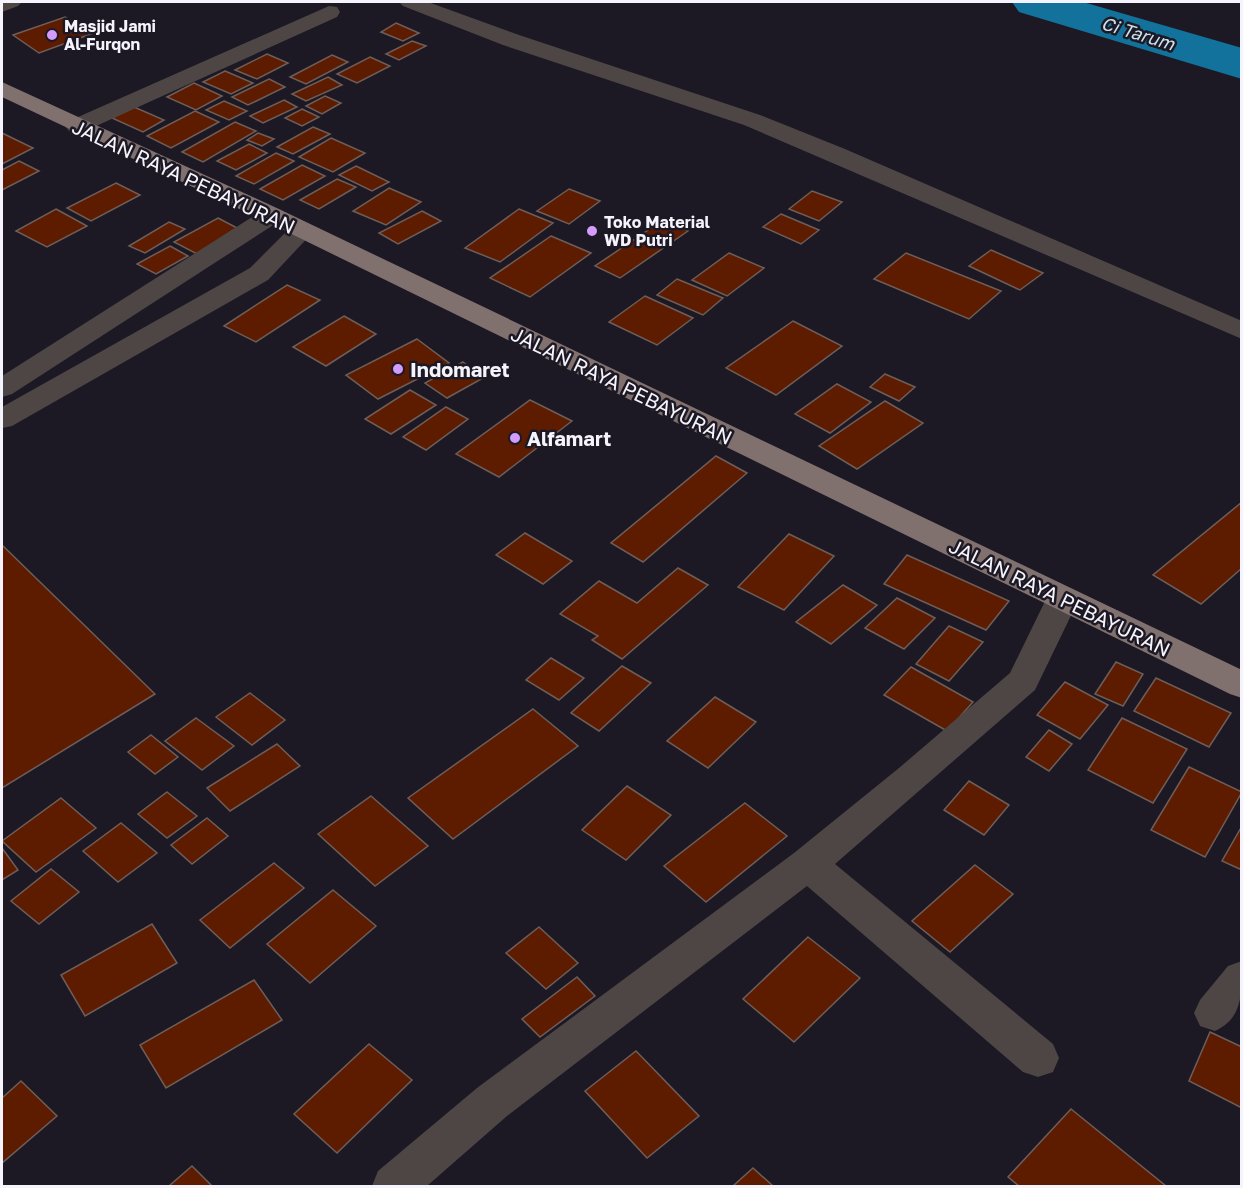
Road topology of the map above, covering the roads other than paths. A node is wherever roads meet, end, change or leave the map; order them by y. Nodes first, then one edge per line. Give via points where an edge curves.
1 (11, 2) edge
2 (410, 2) edge
3 (2, 6) edge
4 (329, 12) dead end
5 (2, 89) edge
6 (77, 126) junction
7 (272, 215) junction
8 (302, 231) junction
9 (1242, 331) edge
10 (2, 388) edge
11 (2, 419) edge
12 (1062, 599) junction
13 (1242, 685) edge
14 (808, 864) junction
15 (1242, 979) edge
16 (1215, 1013) dead end
17 (1038, 1058) dead end
18 (394, 1186) edge

1 - 3 street
2 - 9 street via 752,120
4 - 6 street
5 - 6 main road, JALAN RAYA PEBAYURAN
6 - 7 main road, JALAN RAYA PEBAYURAN
7 - 8 main road, JALAN RAYA PEBAYURAN
7 - 10 street
8 - 11 street via 259,274
8 - 12 main road, JALAN RAYA PEBAYURAN
12 - 13 main road, JALAN RAYA PEBAYURAN
12 - 14 street via 1023,681
14 - 17 street
14 - 18 street via 492,1102
15 - 16 street

